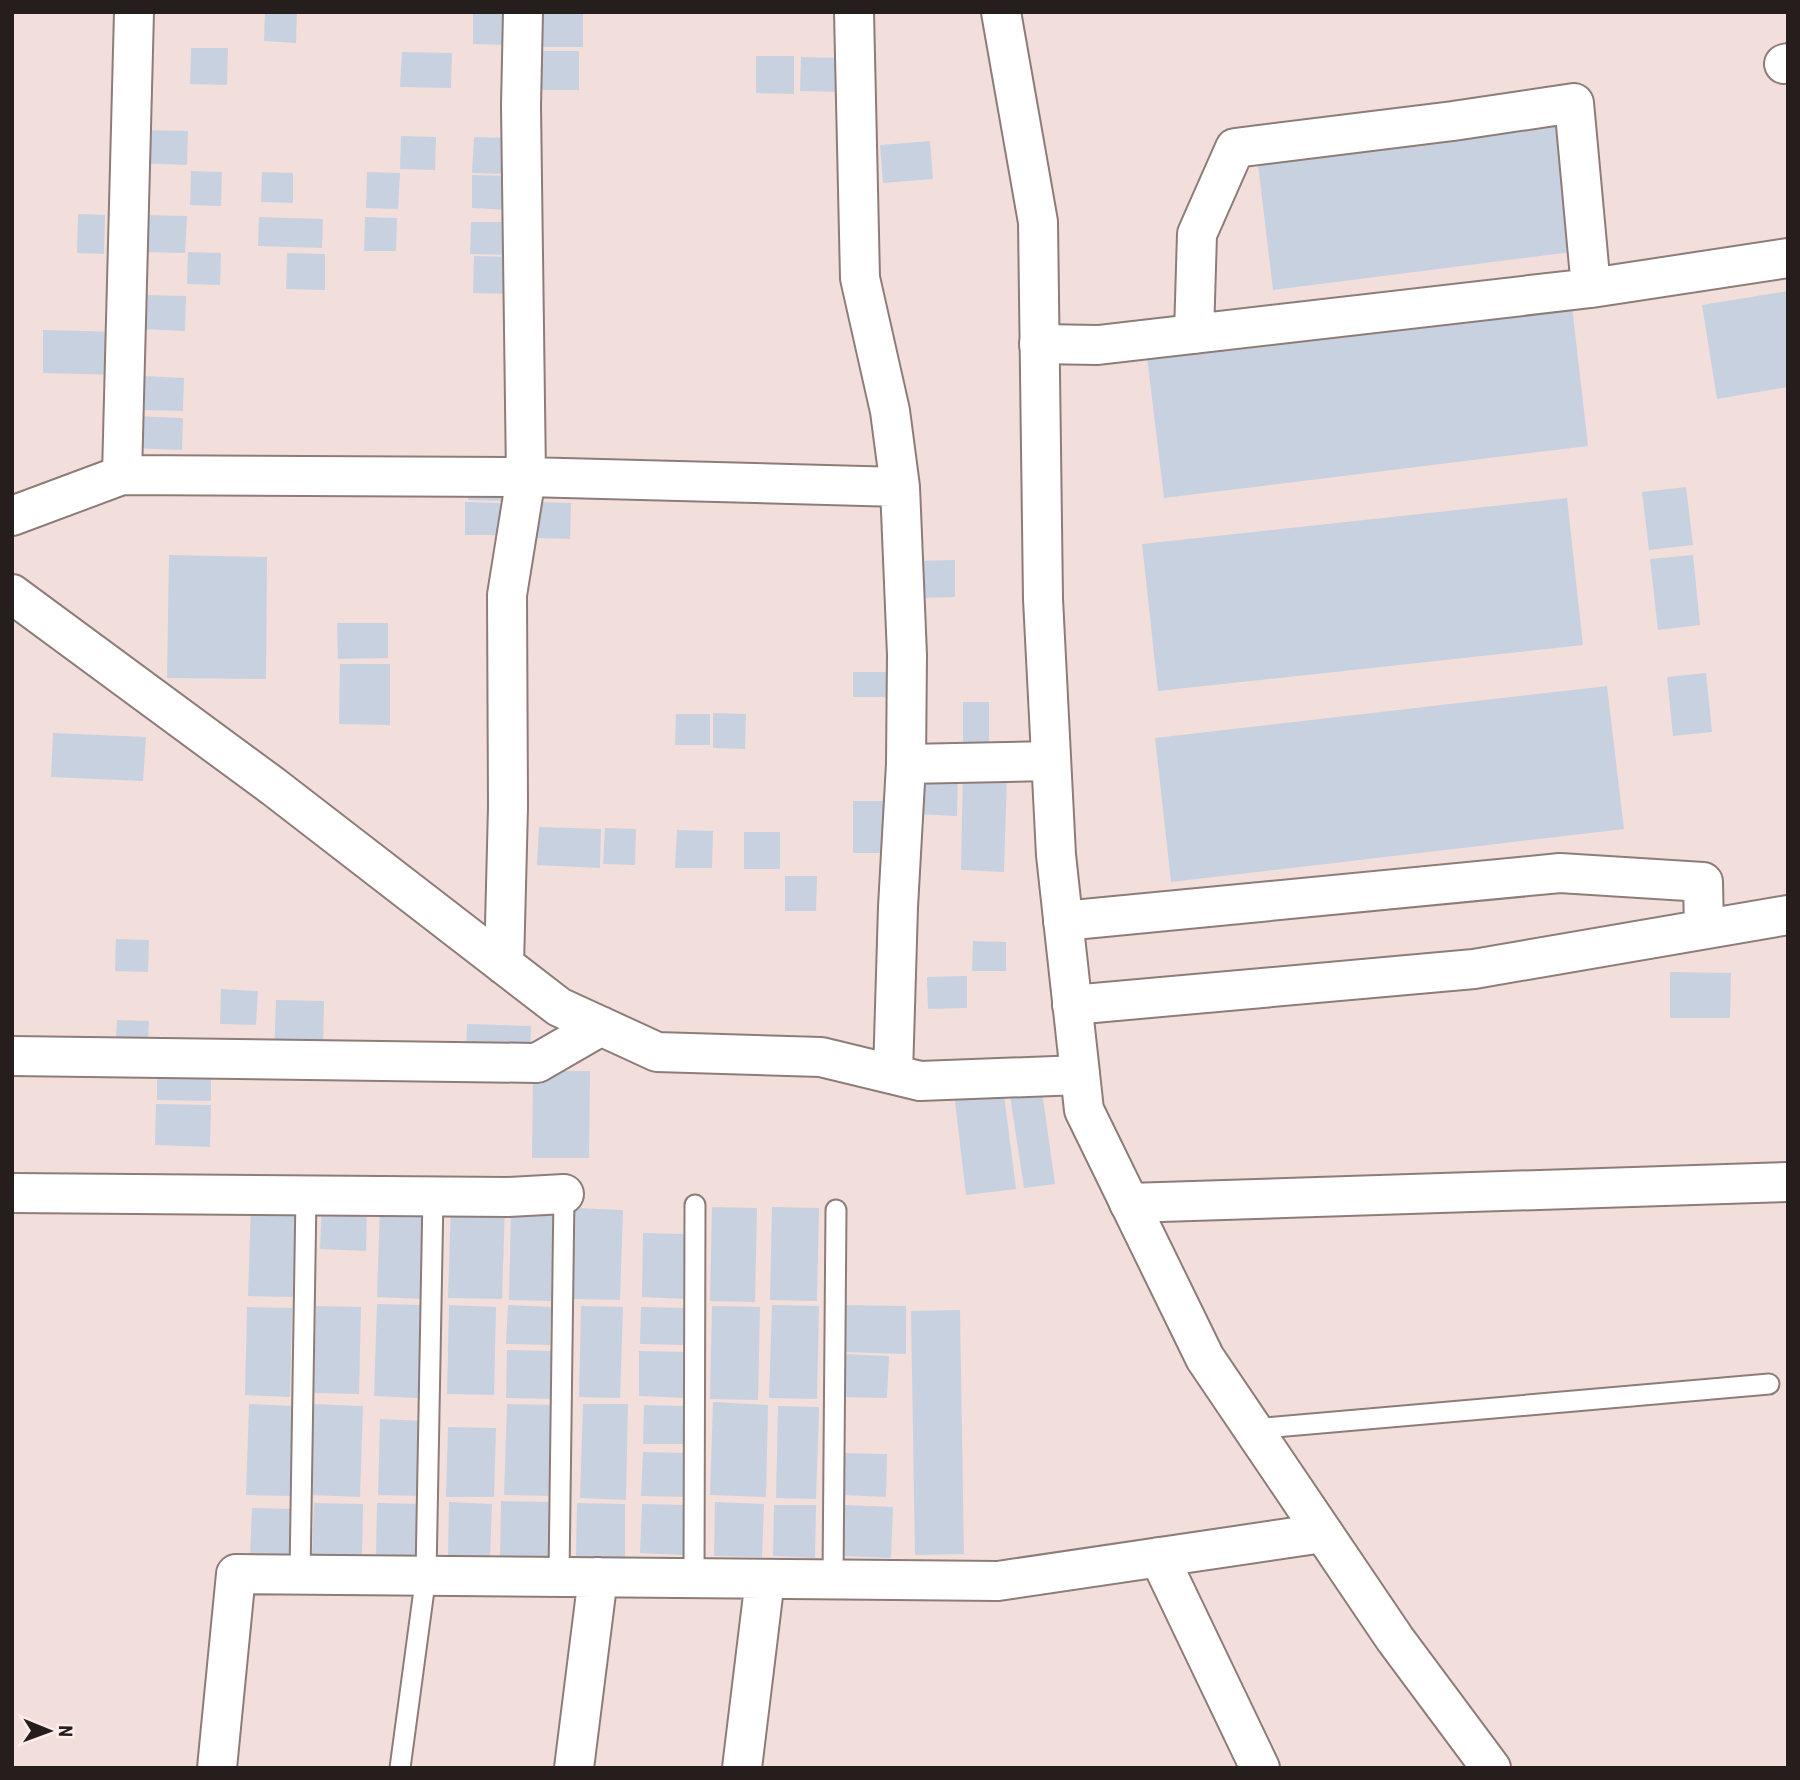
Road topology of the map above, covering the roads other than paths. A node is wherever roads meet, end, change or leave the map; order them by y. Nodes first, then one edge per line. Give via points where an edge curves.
1 (134, 12) edge
2 (523, 12) edge
3 (854, 12) edge
4 (1002, 12) edge
5 (1788, 258) edge
6 (1591, 288) junction
7 (1194, 334) junction
8 (1039, 344) junction
9 (122, 475) junction
10 (526, 477) junction
11 (900, 487) junction
12 (12, 516) edge
13 (12, 594) edge
14 (1051, 761) junction
15 (906, 764) junction
16 (1788, 915) edge
17 (1063, 921) junction
18 (1704, 929) junction
19 (504, 965) junction
20 (1072, 1005) junction
21 (601, 1026) junction
22 (12, 1056) edge
23 (893, 1074) junction
24 (1080, 1075) junction
25 (1788, 1182) edge
26 (12, 1193) edge
27 (564, 1194) joint
28 (306, 1196) junction
29 (433, 1196) junction
30 (1129, 1203) junction
31 (695, 1205) dead end
32 (836, 1210) dead end
33 (1769, 1384) dead end
34 (1253, 1429) junction
35 (1323, 1533) junction
36 (1159, 1557) junction
37 (300, 1574) junction
38 (426, 1575) junction
39 (559, 1576) junction
40 (598, 1577) junction
41 (694, 1577) junction
42 (765, 1579) junction
43 (833, 1579) junction
44 (217, 1768) edge
45 (400, 1768) edge
46 (574, 1768) edge
47 (742, 1768) edge
48 (1260, 1768) edge
49 (1491, 1768) edge

1 - 9 street
2 - 10 street
3 - 11 street via 860,278 890,411
4 - 8 street via 1038,222
5 - 6 street
6 - 7 street
6 - 7 street via 1574,103 1530,108 1235,148 1197,234
7 - 8 street via 1098,345
8 - 14 street
9 - 10 street
9 - 12 street
10 - 11 street
10 - 19 street via 507,595
11 - 15 street
13 - 19 street via 274,787
14 - 15 street
14 - 17 street
15 - 23 street
16 - 18 street
17 - 18 street via 1560,873 1703,882
17 - 20 street
18 - 20 street via 1474,969
19 - 21 street via 559,1007
20 - 24 street
21 - 22 street via 537,1063
21 - 23 street via 657,1052 821,1057
23 - 24 street via 920,1081
24 - 30 street via 1084,1110
25 - 30 street
26 - 28 street
27 - 29 street
27 - 39 lane
28 - 29 street
28 - 37 lane
29 - 38 lane
30 - 34 street via 1205,1358
31 - 41 lane
32 - 43 lane
33 - 34 lane
34 - 35 street
35 - 36 street
35 - 49 street
36 - 43 street via 998,1581
36 - 48 street
37 - 38 street
37 - 44 street via 236,1574
38 - 39 street
38 - 45 lane
39 - 40 street
40 - 41 street
40 - 46 street
41 - 42 street
42 - 43 street
42 - 47 street

